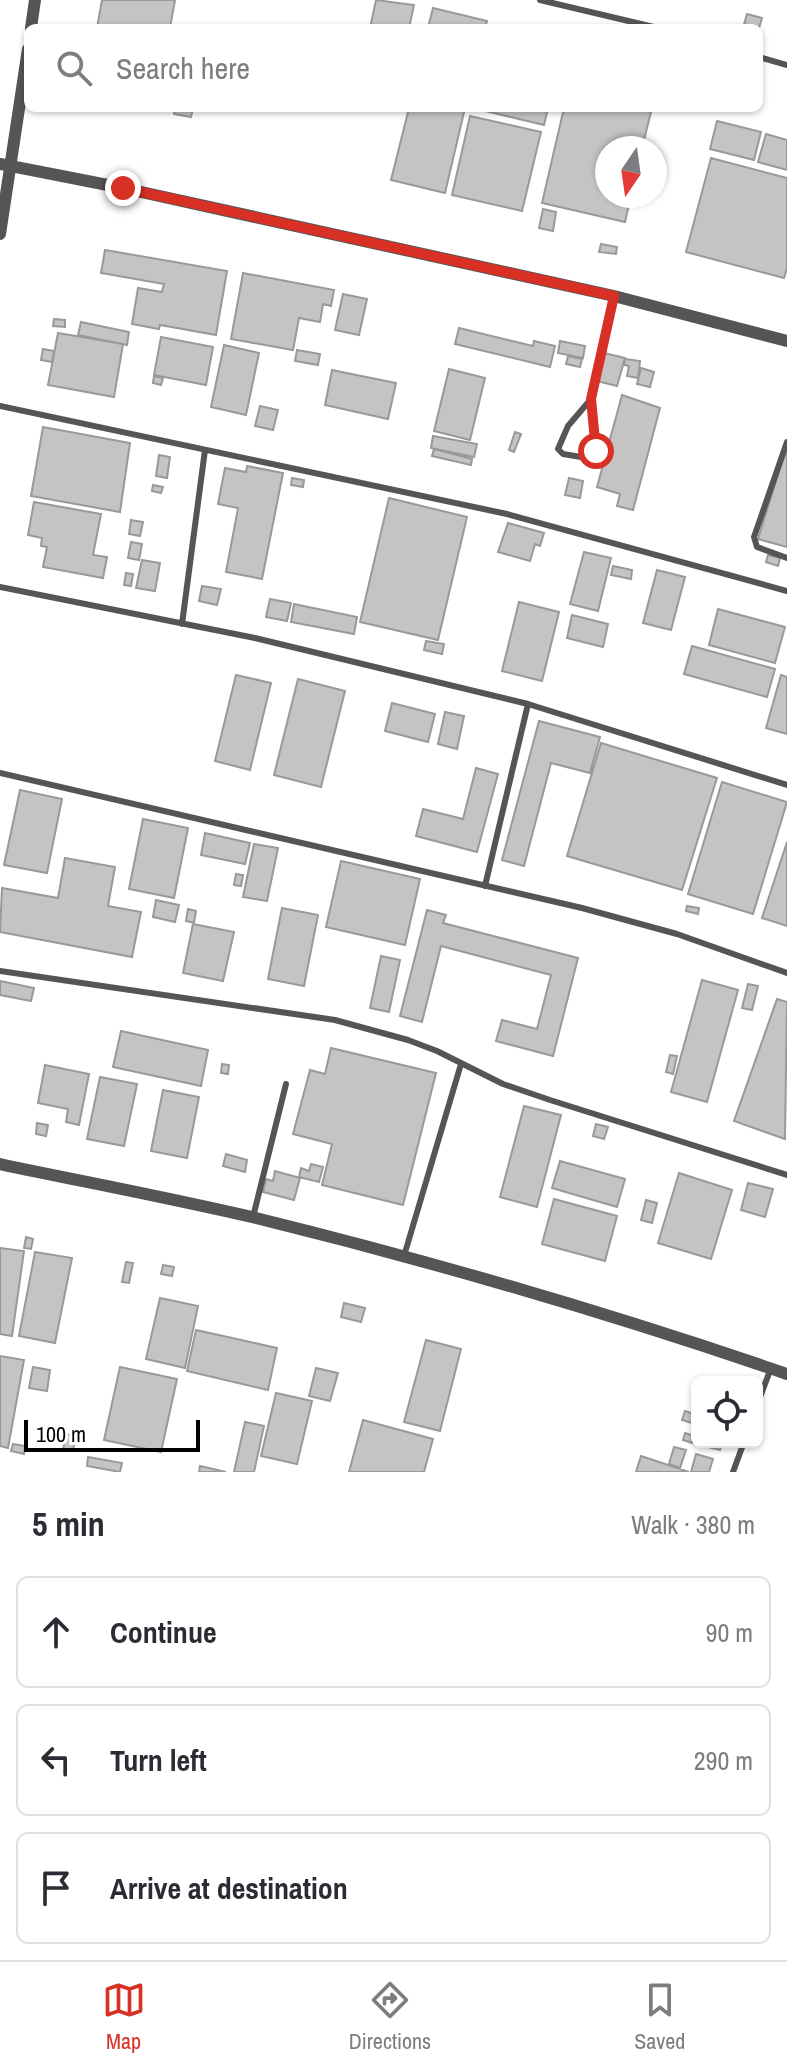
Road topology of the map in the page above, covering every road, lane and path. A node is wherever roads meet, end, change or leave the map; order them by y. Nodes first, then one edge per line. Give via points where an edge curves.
1 (35, 0) edge
2 (540, 0) edge
3 (32, 24) edge
4 (641, 24) edge
5 (763, 58) edge
6 (787, 65) edge
7 (24, 69) edge
8 (5, 165) edge
9 (0, 234) edge
10 (614, 296) junction
11 (787, 341) edge
12 (591, 399) junction
13 (0, 406) edge
14 (787, 442) edge
15 (205, 450) junction
16 (787, 558) edge
17 (0, 587) edge
18 (787, 591) edge
19 (182, 624) junction
20 (528, 704) junction
21 (0, 773) edge
22 (787, 785) edge
23 (485, 886) junction
24 (0, 971) edge
25 (787, 973) edge
26 (461, 1064) junction
27 (286, 1084) dead end
28 (0, 1164) edge
29 (787, 1175) edge
30 (253, 1218) junction
31 (404, 1256) junction
32 (771, 1368) junction
33 (787, 1374) edge
34 (763, 1389) edge
35 (742, 1448) edge
36 (733, 1472) edge

1 - 3 street
2 - 4 lane
5 - 6 lane
7 - 8 street
8 - 9 street
8 - 10 street
10 - 11 street
10 - 12 lane
12 - 12 lane via 568,426 558,449 563,454 587,458 596,451
13 - 15 lane
14 - 16 lane via 754,537 757,547
15 - 18 lane via 507,514
15 - 19 lane
17 - 19 lane
19 - 20 lane
20 - 22 lane
20 - 23 lane
21 - 23 lane
23 - 25 lane via 677,934
24 - 26 lane via 335,1020 408,1040
26 - 29 lane via 503,1084
26 - 31 lane
27 - 30 lane
28 - 30 street
30 - 31 street
31 - 32 street via 628,1319
32 - 33 street
32 - 34 lane
35 - 36 lane

